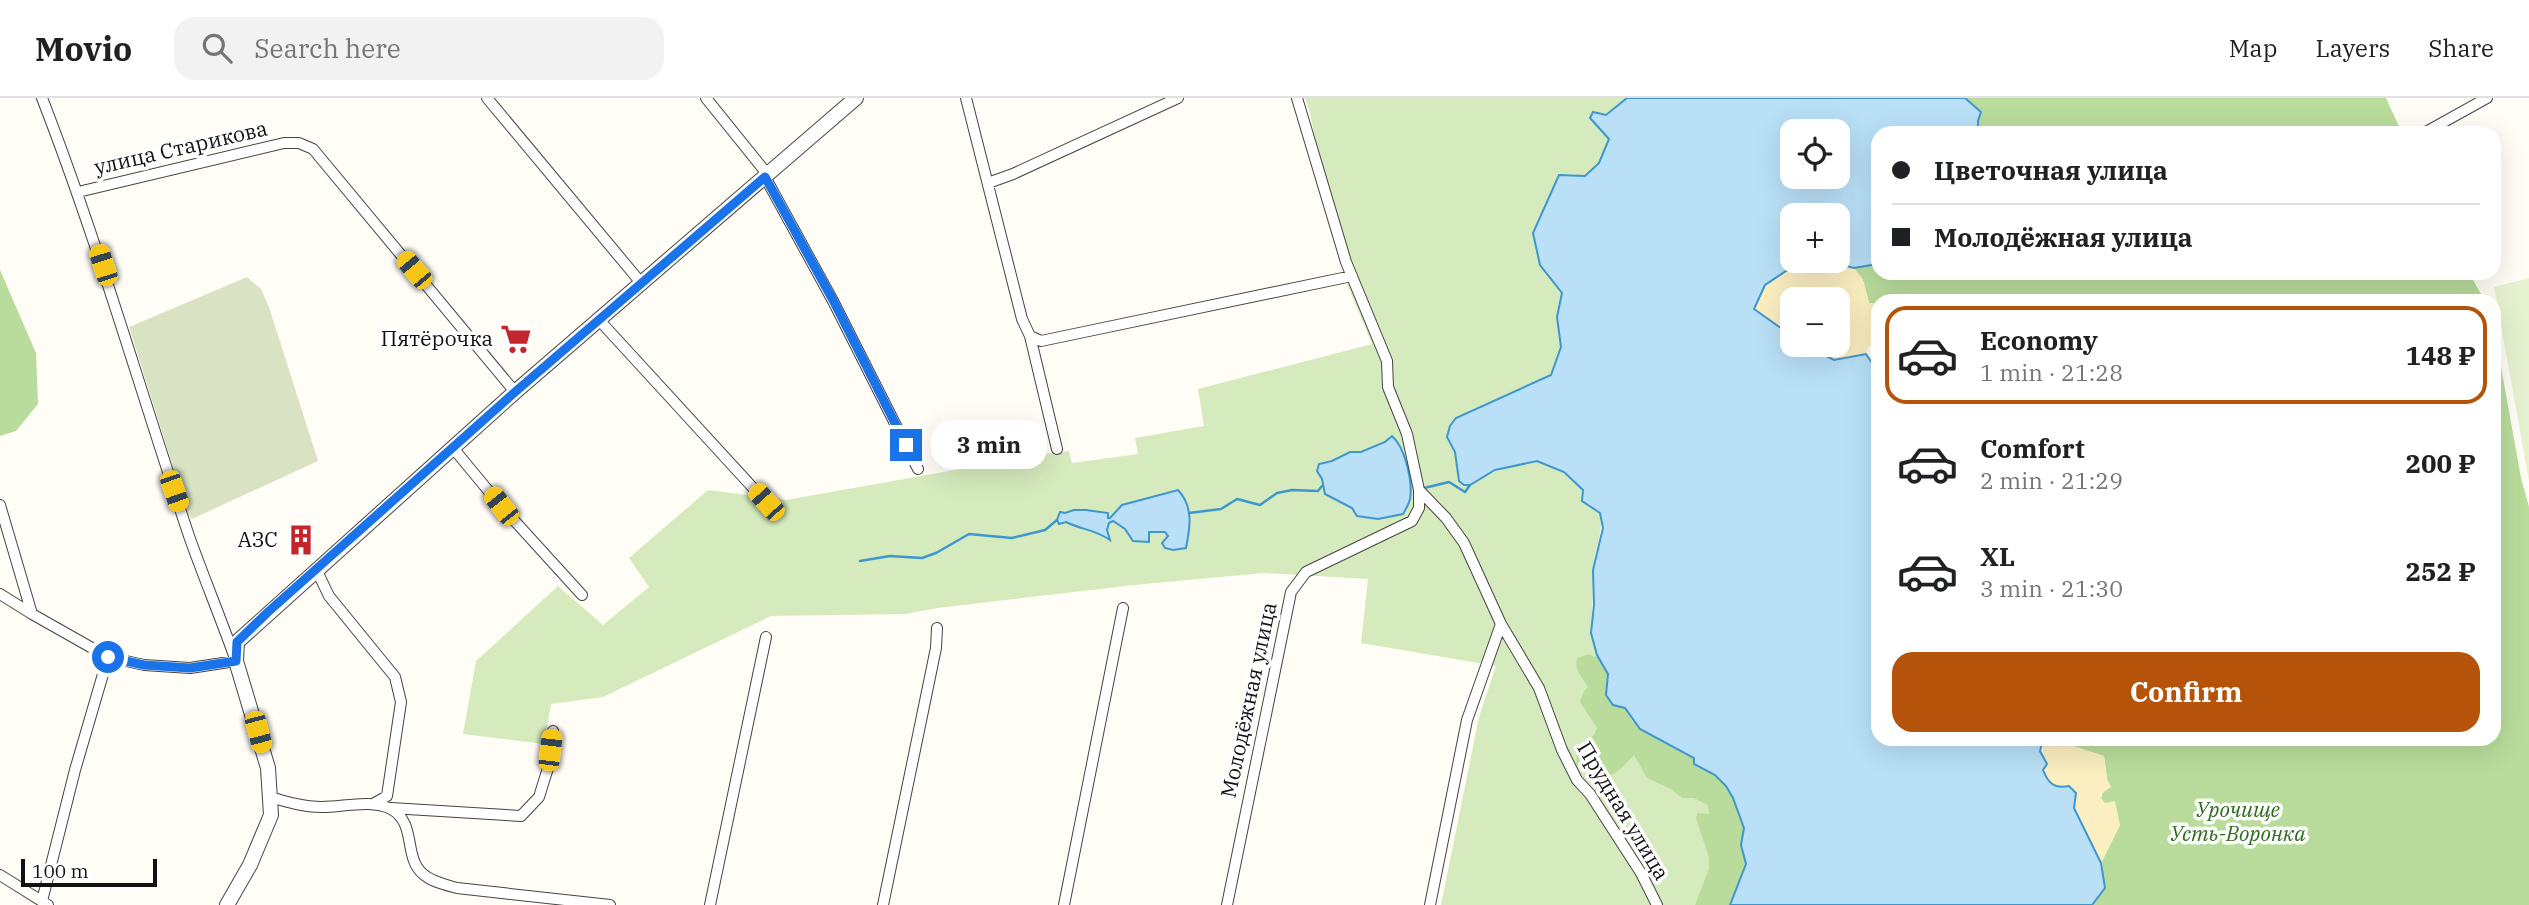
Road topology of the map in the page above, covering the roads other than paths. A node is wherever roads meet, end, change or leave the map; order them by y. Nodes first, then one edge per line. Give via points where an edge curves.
1 (42, 98) edge
2 (487, 98) edge
3 (706, 98) edge
4 (856, 98) edge
5 (1178, 98) edge
6 (1297, 98) edge
7 (2458, 98) edge
8 (2487, 98) edge
9 (969, 99) edge
10 (2465, 110) junction
11 (2436, 126) edge
12 (766, 176) junction
13 (988, 183) junction
14 (78, 192) junction
15 (1352, 276) junction
16 (642, 284) junction
17 (600, 321) junction
18 (1030, 336) junction
19 (515, 392) junction
20 (453, 448) junction
21 (1057, 449) dead end
22 (918, 469) dead end
23 (1419, 490) junction
24 (766, 502) dead end
25 (0, 505) edge
26 (316, 569) junction
27 (0, 594) edge
28 (582, 595) dead end
29 (1123, 608) dead end
30 (32, 614) junction
31 (1501, 624) junction
32 (937, 628) dead end
33 (766, 637) dead end
34 (108, 657) junction
35 (236, 661) junction
36 (553, 731) dead end
37 (270, 797) junction
38 (373, 804) junction
39 (389, 808) junction
40 (0, 875) edge
41 (45, 903) edge
42 (227, 905) edge
43 (610, 905) edge
44 (710, 905) edge
45 (883, 905) edge
46 (1064, 905) edge
47 (1227, 905) edge
48 (1430, 905) edge
49 (1657, 905) edge

1 - 14 street
2 - 16 street
3 - 12 street
4 - 12 street
5 - 13 street
6 - 15 street, Молодёжная улица
7 - 10 street
8 - 10 street
9 - 13 street
10 - 11 street
12 - 16 street
12 - 22 street
13 - 18 street
14 - 19 street, улица Старикова via 284,143 313,149
14 - 35 street via 190,539
15 - 18 street via 1041,341
15 - 23 street, Молодёжная улица via 1387,360 1388,387 1407,434
16 - 17 street
17 - 19 street
17 - 24 street
18 - 21 street
19 - 20 street
20 - 26 street
20 - 28 street
23 - 31 street via 1464,543
23 - 47 street, Молодёжная улица via 1419,508 1412,522 1306,572 1291,592
25 - 30 street
26 - 35 street via 237,642
26 - 38 street via 329,596 395,677 401,702 387,796
27 - 30 street
29 - 46 street
30 - 34 street
31 - 48 street via 1467,720
31 - 49 street, Прудная улица via 1539,688 1577,780 1641,873
32 - 45 street
33 - 44 street
34 - 35 street via 190,668
34 - 41 street via 75,770
35 - 37 street via 268,768
36 - 39 street via 540,797 521,816
37 - 38 street via 321,807
37 - 42 street via 271,815
38 - 39 street
39 - 43 street via 401,817 408,831 415,864 438,883
40 - 41 street

